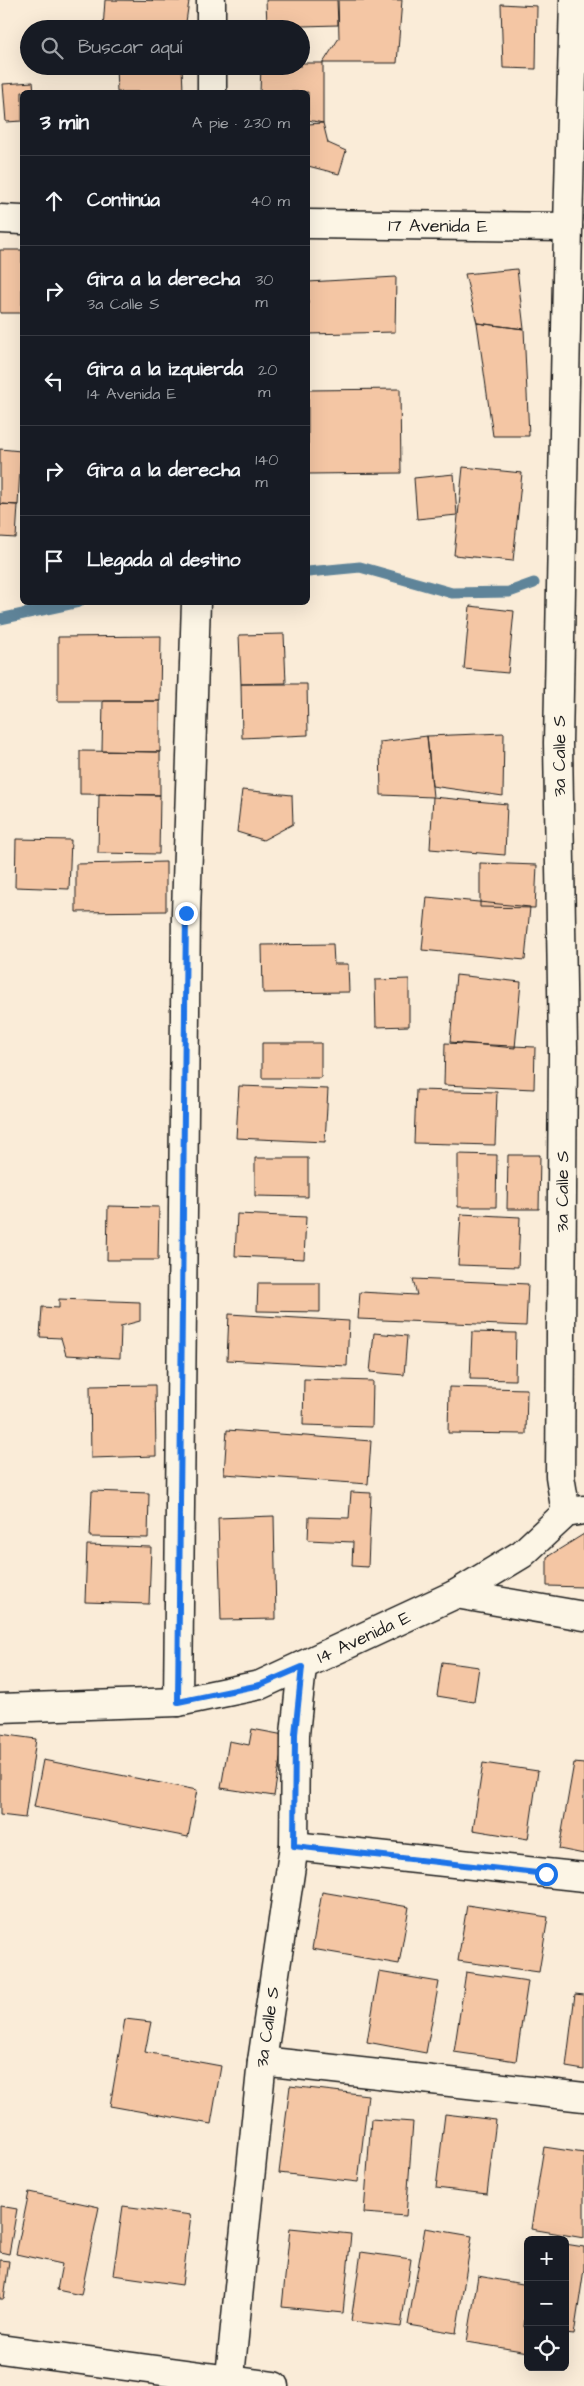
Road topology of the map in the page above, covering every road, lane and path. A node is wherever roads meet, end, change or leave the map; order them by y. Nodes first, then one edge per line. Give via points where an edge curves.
1 (211, 0) edge
2 (574, 0) edge
3 (211, 20) edge
4 (212, 75) edge
5 (212, 90) edge
6 (578, 113) edge
7 (0, 219) edge
8 (20, 220) edge
9 (310, 224) edge
10 (568, 227) junction
11 (573, 584) edge
12 (196, 605) edge
13 (574, 1047) edge
14 (575, 1511) edge
15 (456, 1594) junction
16 (584, 1616) edge
17 (302, 1667) junction
18 (178, 1702) junction
19 (0, 1708) edge
20 (294, 1846) junction
21 (584, 1876) edge
22 (262, 2061) junction
23 (584, 2097) edge
24 (0, 2349) edge
25 (229, 2383) edge
26 (274, 2386) edge

1 - 3 street
2 - 6 street, 3a Calle S
4 - 5 street
6 - 10 street, 3a Calle S
7 - 8 street
9 - 10 street, 17 Avenida E
10 - 11 street, 3a Calle S
11 - 13 street, 3a Calle S via 558,743
12 - 18 street via 186,913
13 - 14 street, 3a Calle S via 560,1476
14 - 15 street, 14 Avenida E via 522,1554
15 - 16 street
15 - 17 street, 14 Avenida E
17 - 18 street, 14 Avenida E via 260,1685
17 - 20 street, 3a Calle S via 295,1734
18 - 19 street, 14 Avenida E
20 - 21 street
20 - 22 street, 3a Calle S
22 - 23 street
22 - 25 street, 3a Calle S
24 - 25 street
25 - 26 street

